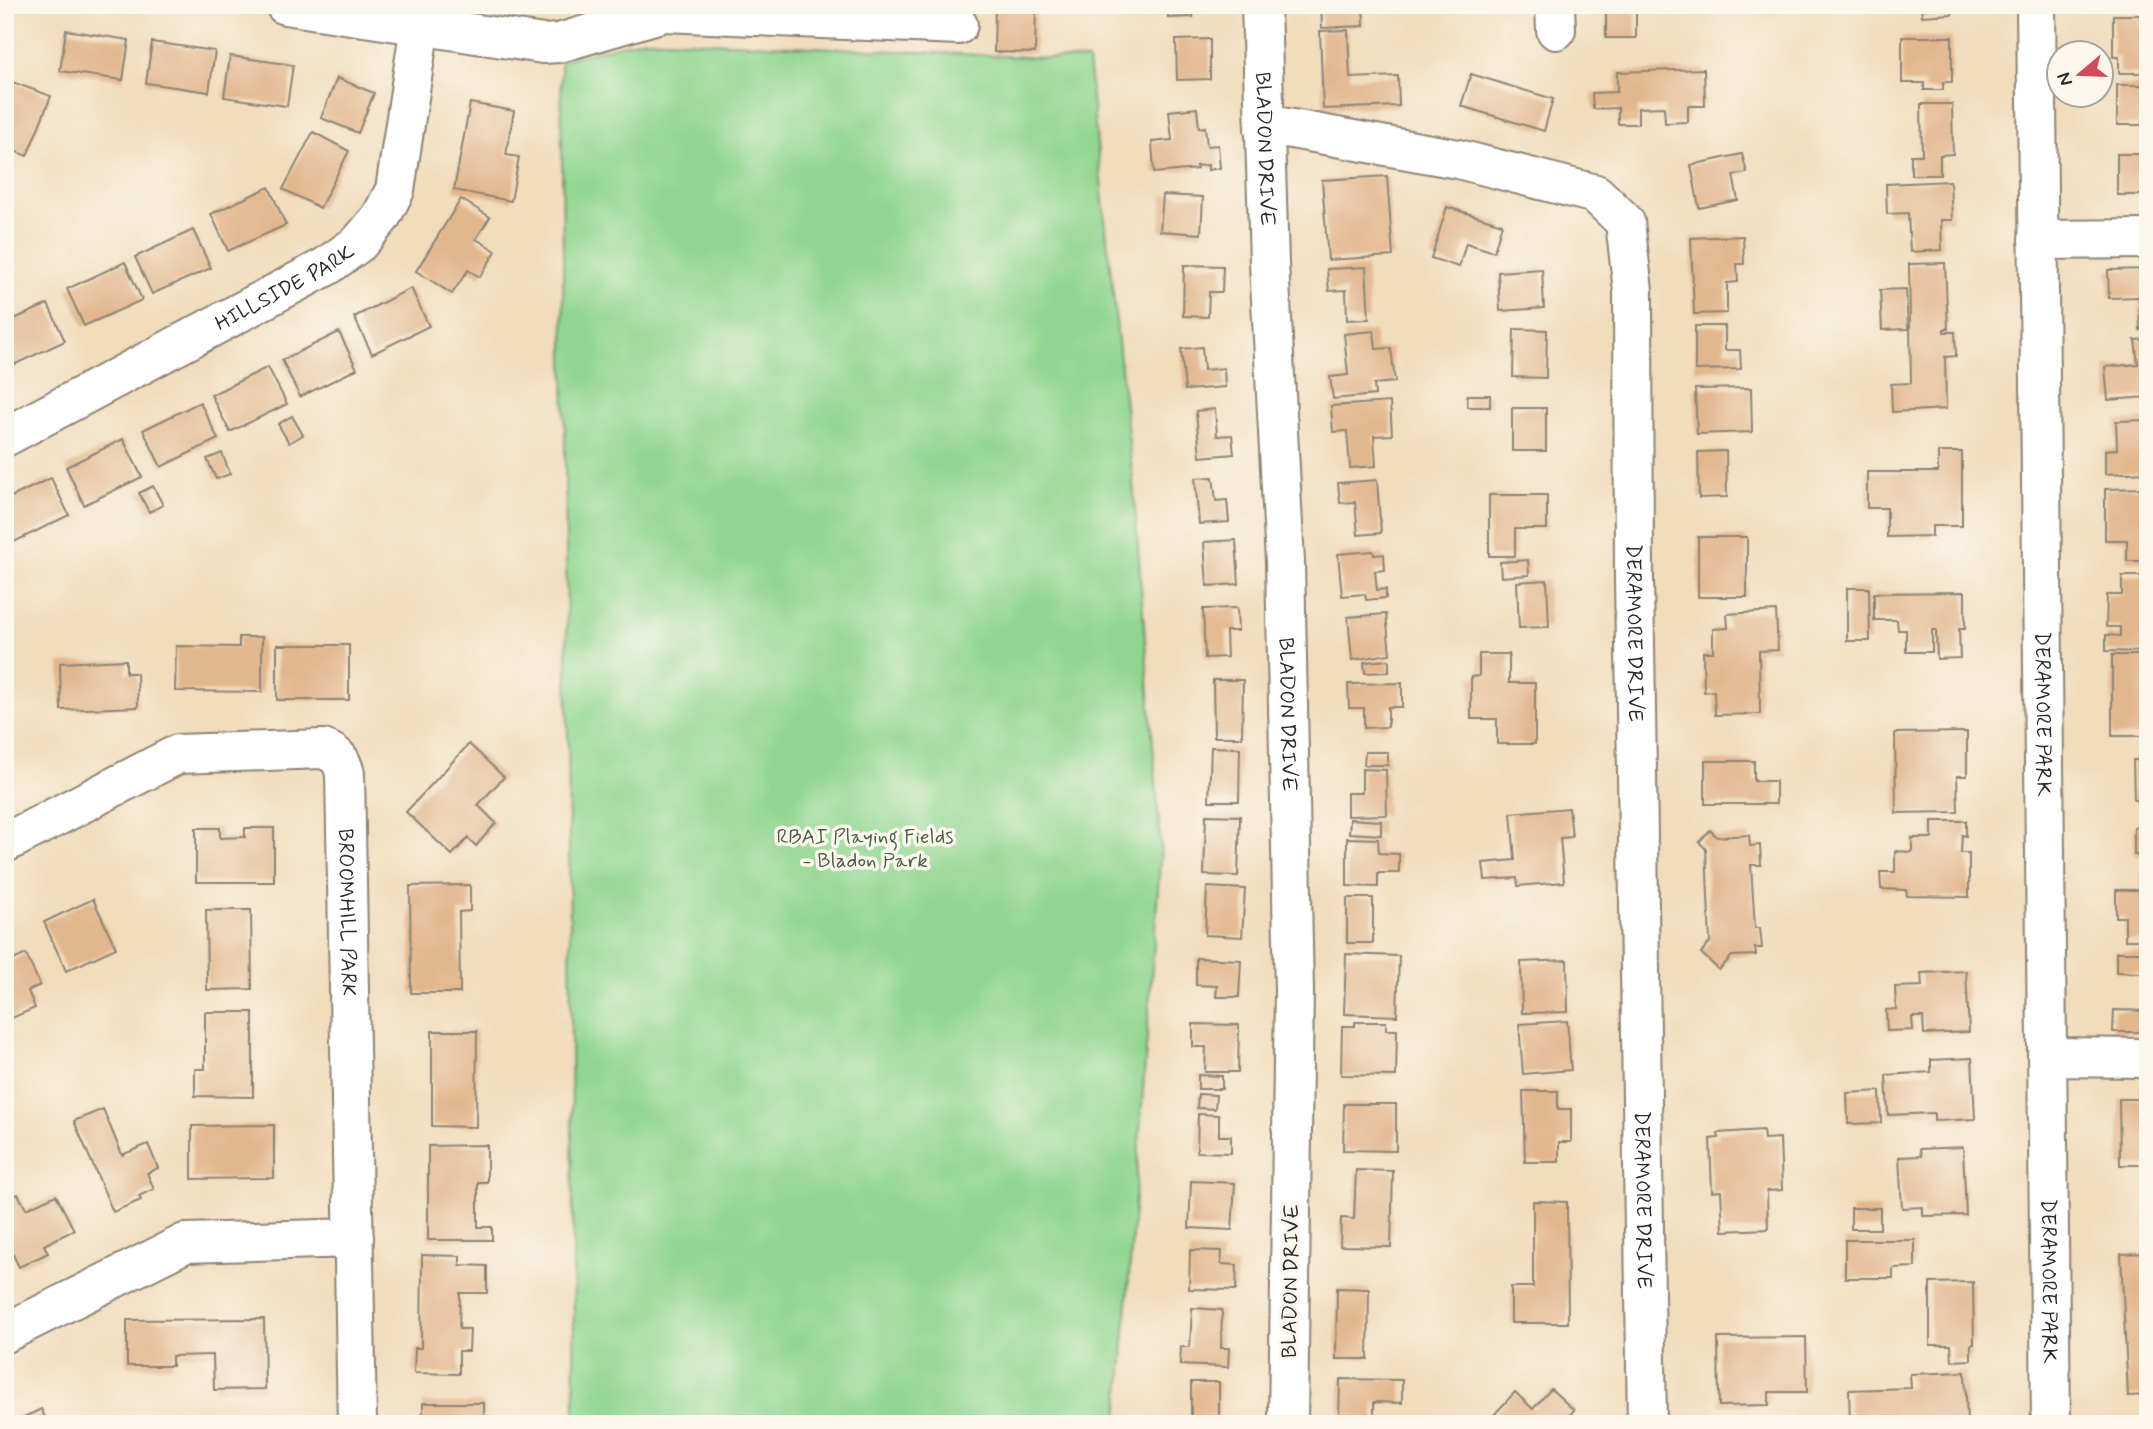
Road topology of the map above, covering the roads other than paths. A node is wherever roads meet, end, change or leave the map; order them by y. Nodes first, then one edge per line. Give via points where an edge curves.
1 (285, 5) edge
2 (1261, 5) edge
3 (2036, 5) edge
4 (664, 8) edge
5 (958, 24) dead end
6 (420, 25) junction
7 (1264, 129) junction
8 (2148, 239) edge
9 (2038, 240) junction
10 (5, 437) edge
11 (5, 843) edge
12 (2047, 1057) junction
13 (2148, 1058) edge
14 (354, 1238) junction
15 (5, 1332) edge
16 (357, 1424) edge
17 (1287, 1424) edge
18 (1647, 1424) edge
19 (2050, 1424) edge

1 - 6 street
2 - 7 street, BLADON DRIVE
3 - 9 street, DERAMORE PARK
4 - 5 street
4 - 6 street via 559,43
6 - 10 street, HILLSIDE PARK via 395,190 359,243 327,266
7 - 17 street, BLADON DRIVE via 1285,562 1294,991
7 - 18 street, DERAMORE DRIVE via 1281,127 1458,159 1596,194 1625,222 1633,290
8 - 9 street
9 - 12 street, DERAMORE PARK
11 - 14 street, BROOMHILL PARK via 178,754 323,749 342,762
12 - 13 street
12 - 19 street, DERAMORE PARK
14 - 15 street via 185,1243
14 - 16 street, BROOMHILL PARK

